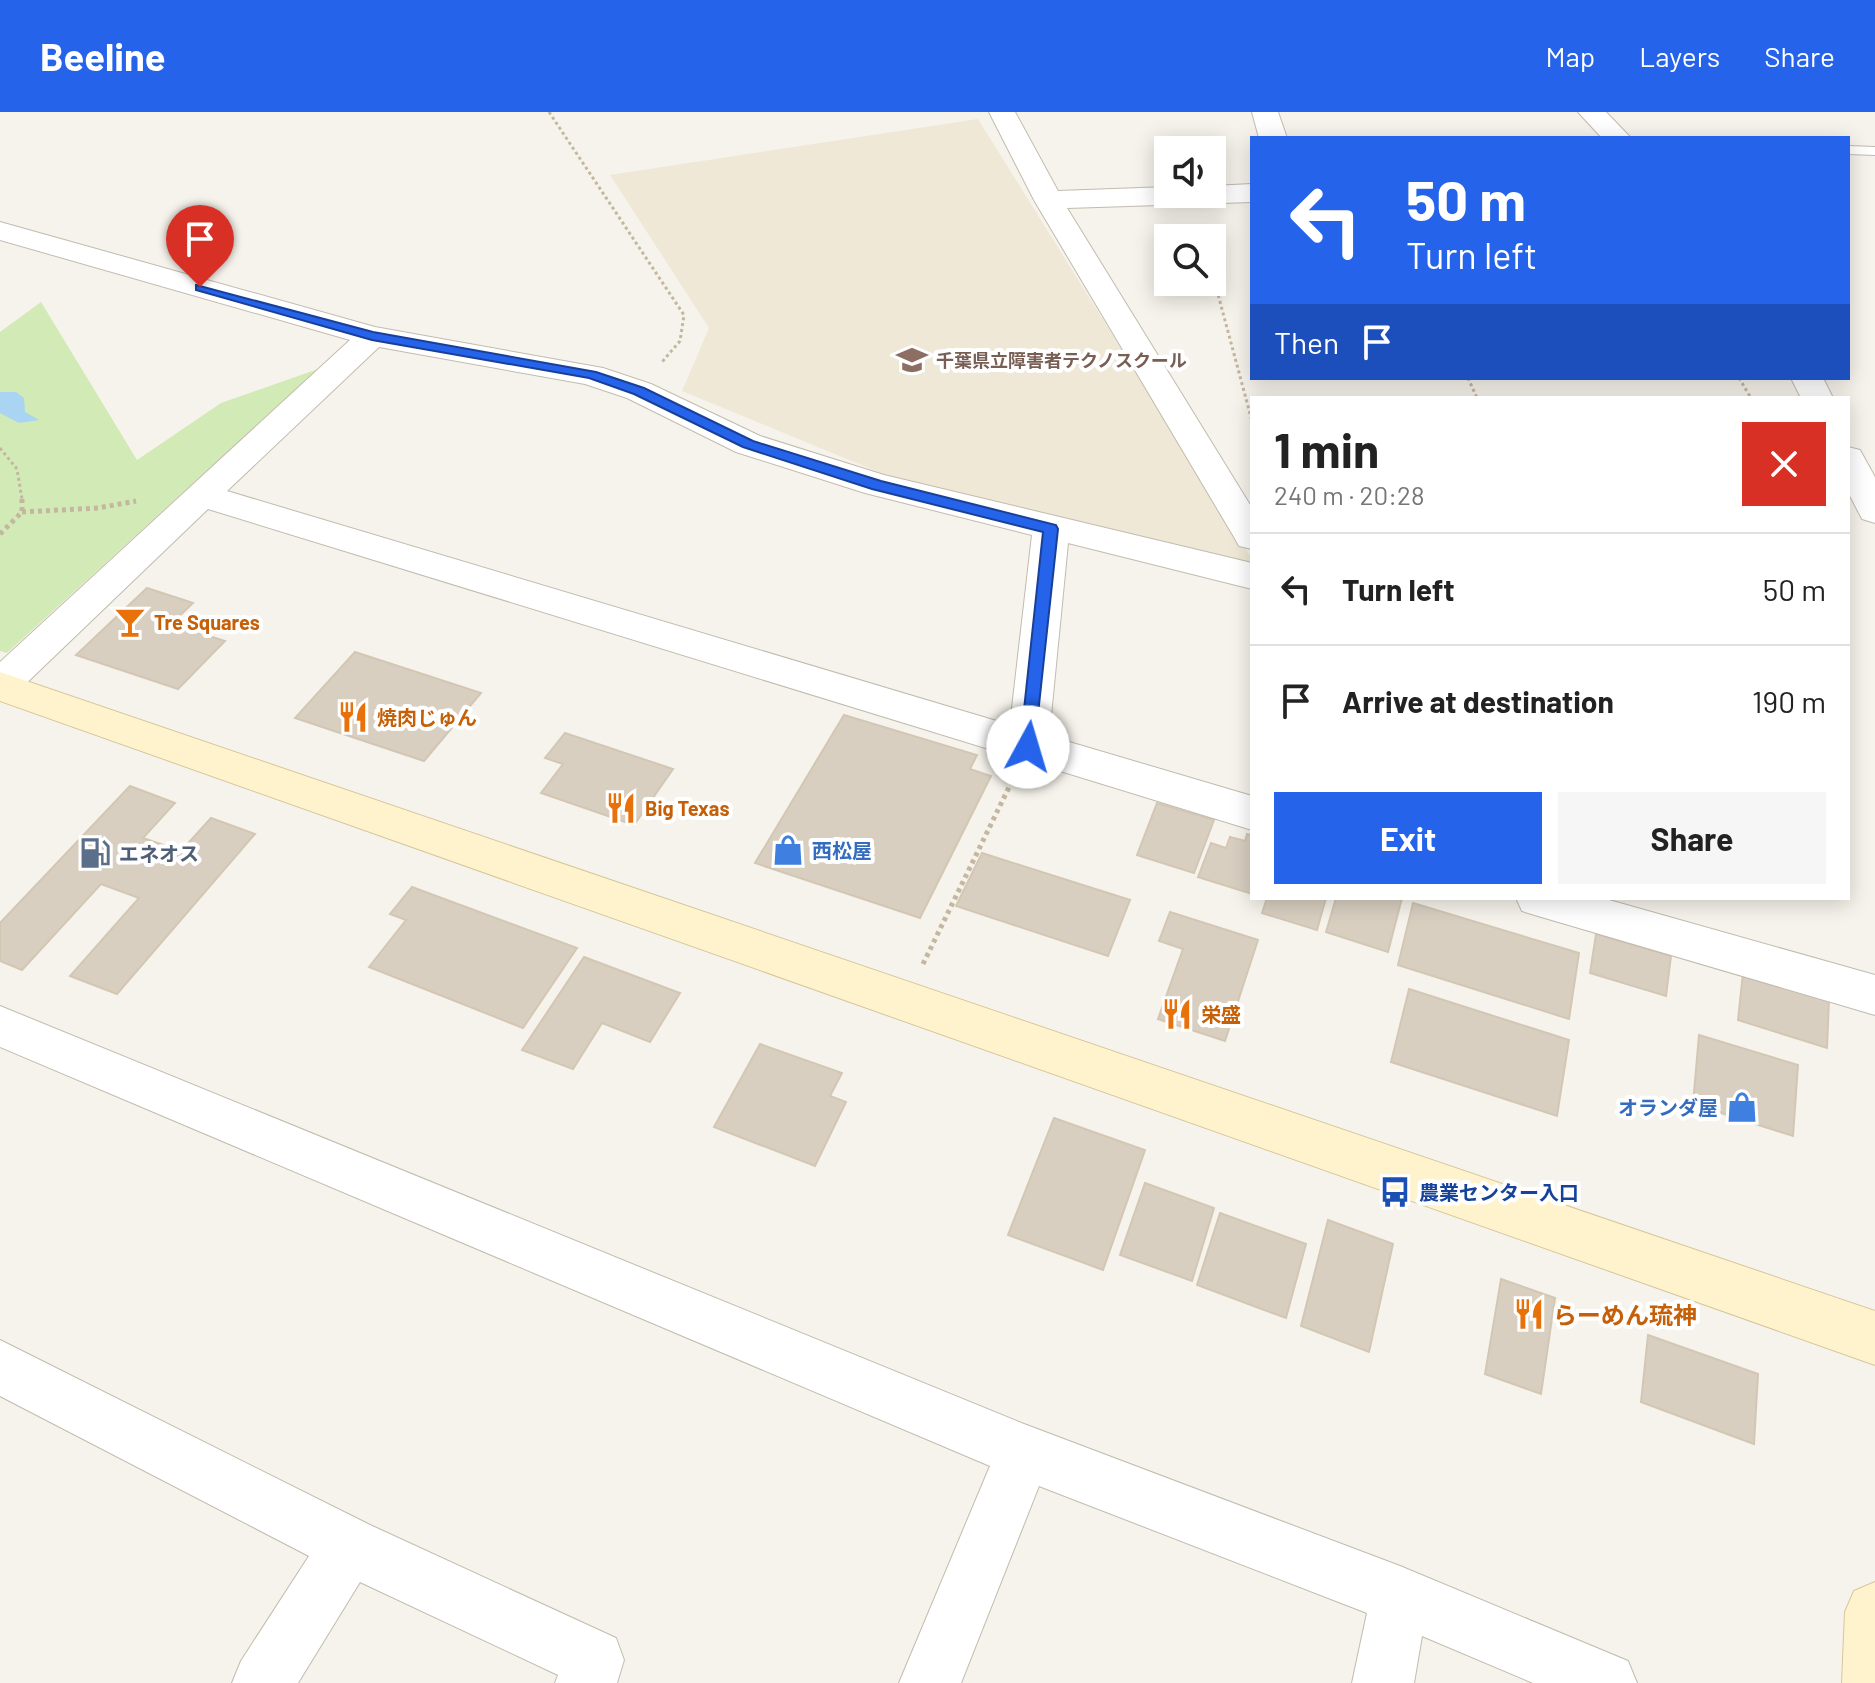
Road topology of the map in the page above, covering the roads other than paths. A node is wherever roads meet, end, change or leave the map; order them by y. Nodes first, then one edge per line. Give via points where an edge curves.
1 (1002, 112) edge
2 (1265, 112) edge
3 (1591, 112) edge
4 (1272, 136) edge
5 (1615, 136) edge
6 (1850, 150) edge
7 (1875, 151) edge
8 (1250, 193) edge
9 (1048, 200) junction
10 (0, 231) edge
11 (372, 336) junction
12 (1850, 462) edge
13 (200, 495) junction
14 (1875, 511) edge
15 (1875, 524) edge
16 (1051, 529) junction
17 (1850, 531) edge
18 (1250, 534) edge
19 (1250, 576) edge
20 (0, 686) edge
21 (1028, 747) junction
22 (1250, 812) edge
23 (1556, 901) edge
24 (1875, 995) edge
25 (0, 1026) edge
26 (1875, 1338) edge
27 (2, 1371) edge
28 (1024, 1452) junction
29 (349, 1546) junction
30 (1400, 1596) junction
31 (1875, 1612) edge
32 (263, 1683) edge
33 (586, 1683) edge
34 (930, 1683) edge
35 (1383, 1683) edge
36 (1606, 1683) edge
37 (1873, 1683) edge

1 - 9 street
2 - 4 street
3 - 5 street
6 - 7 lane
8 - 9 street
9 - 18 street
10 - 11 street
11 - 13 street
11 - 16 street via 592,375 639,391 748,444 877,485
12 - 14 street
13 - 20 street
13 - 21 street
15 - 17 street
16 - 19 street
16 - 21 street
20 - 26 street
21 - 22 street
23 - 24 street
25 - 28 street
27 - 29 street
28 - 30 street
28 - 34 street
29 - 32 street
29 - 33 street via 594,1660
30 - 35 street
30 - 36 street
31 - 37 street

